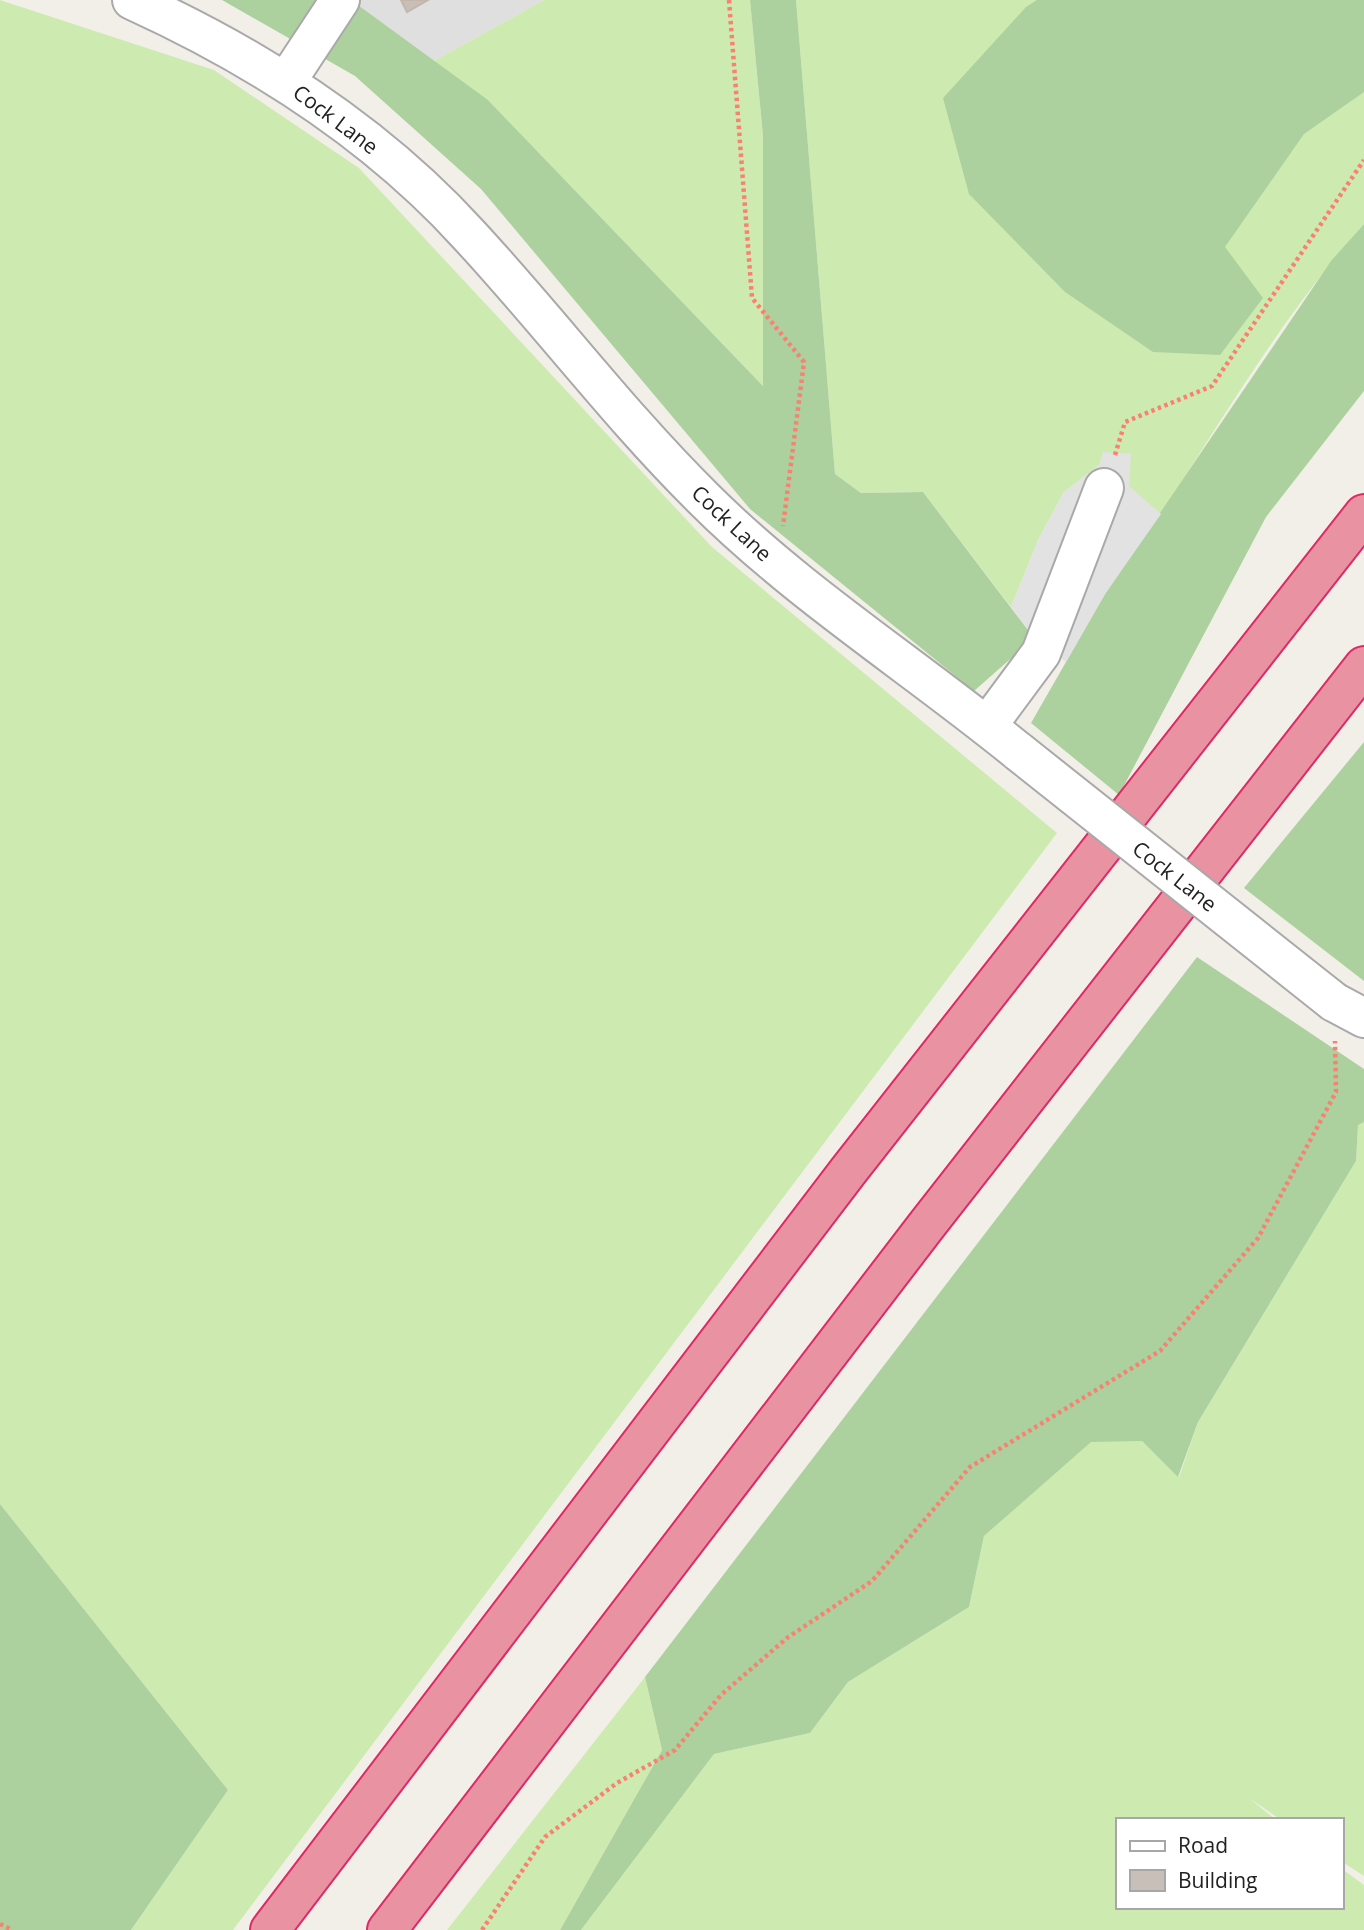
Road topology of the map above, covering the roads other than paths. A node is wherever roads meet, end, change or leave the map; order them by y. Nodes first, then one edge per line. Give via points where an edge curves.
1 (132, 0) edge
2 (340, 0) edge
3 (286, 82) junction
4 (1104, 488) road end
5 (1364, 514) edge
6 (1364, 666) edge
7 (987, 726) junction
8 (1349, 1010) edge
9 (270, 1930) edge
10 (387, 1930) edge

1 - 3 street, Cock Lane via 201,32
2 - 3 street
3 - 7 street, Cock Lane via 350,127 442,207 685,480 778,565
4 - 7 street via 1041,653
5 - 9 highway via 840,1181
6 - 10 highway via 909,1248
7 - 8 street, Cock Lane, bridge

